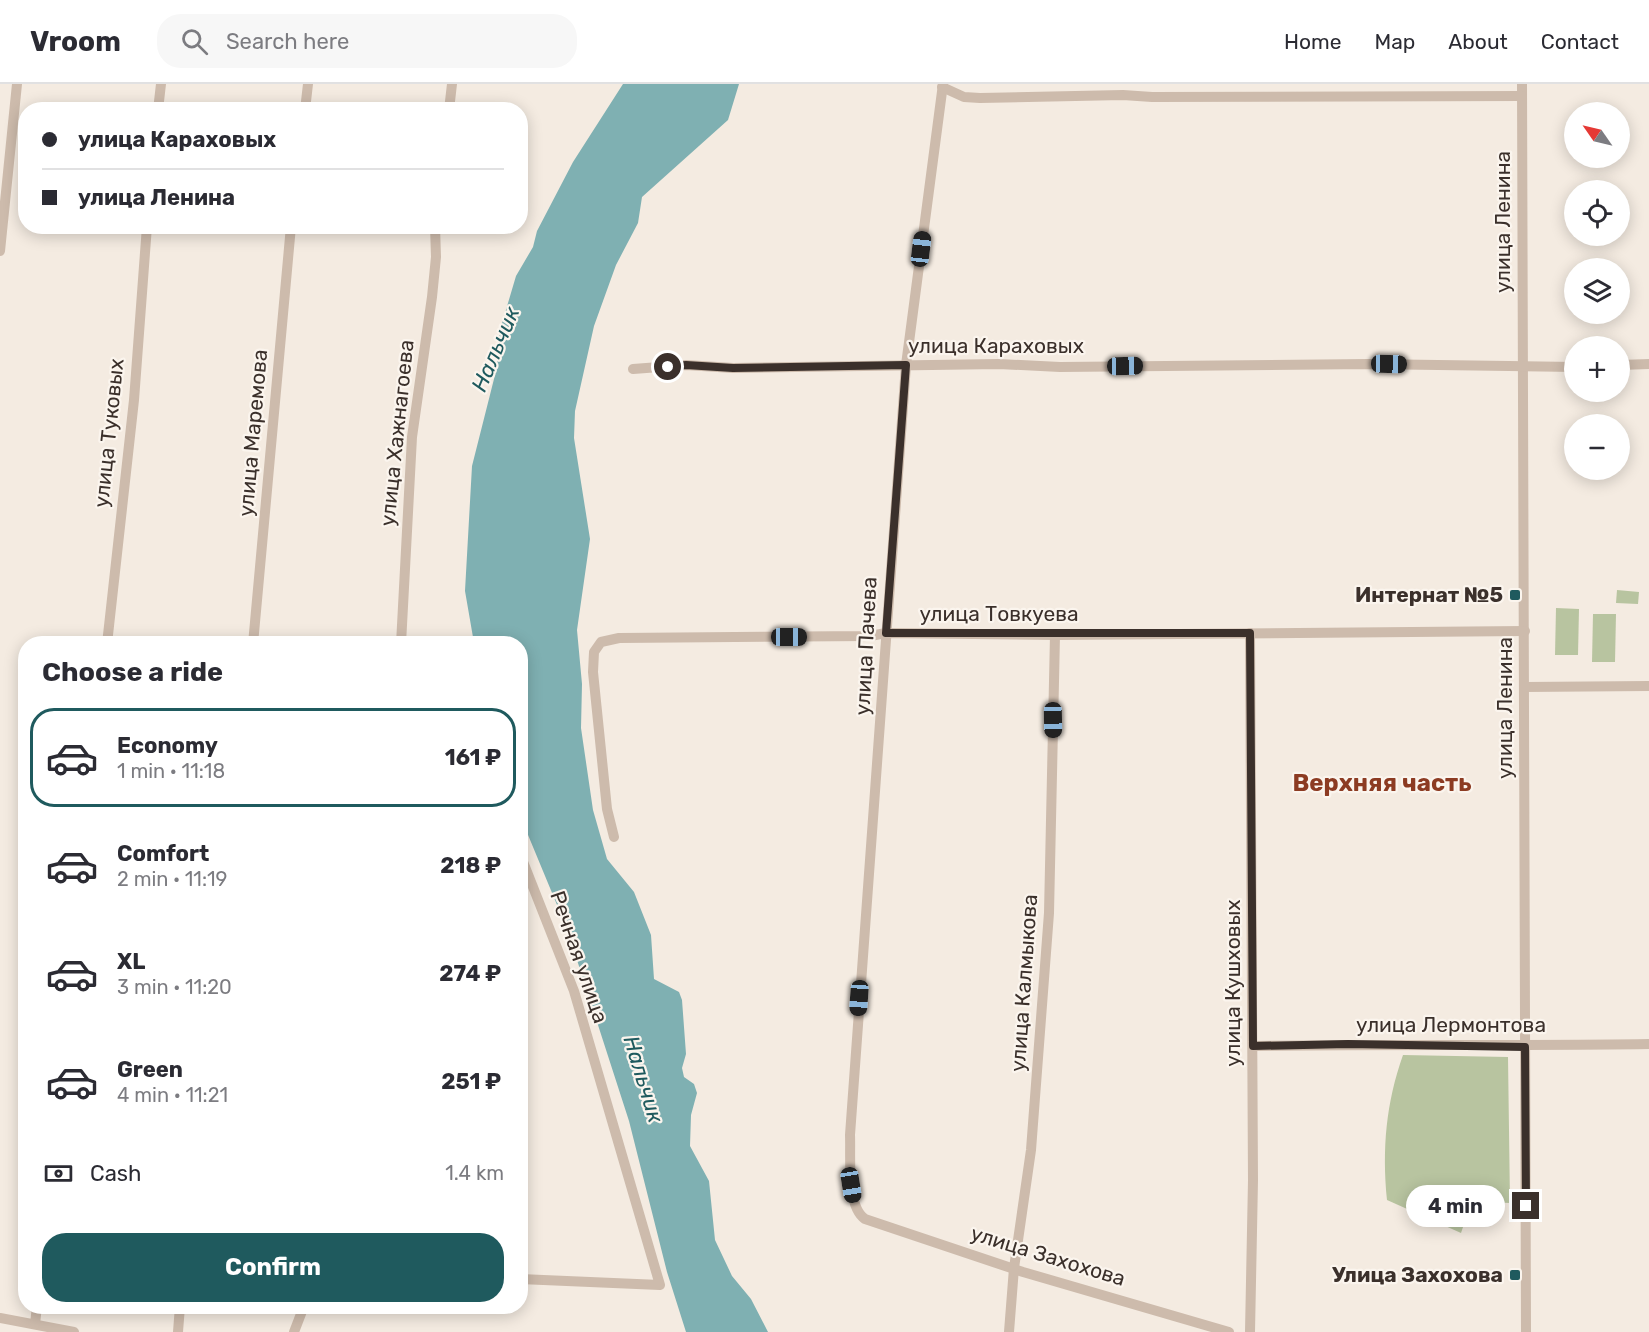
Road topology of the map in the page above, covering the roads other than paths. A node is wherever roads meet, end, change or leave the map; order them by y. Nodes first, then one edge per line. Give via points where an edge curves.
1 (17, 84) edge
2 (161, 84) edge
3 (308, 84) edge
4 (452, 84) edge
5 (1521, 84) edge
6 (943, 86) edge
7 (1123, 89) edge
8 (1522, 96) junction
9 (159, 102) edge
10 (306, 102) edge
11 (450, 102) edge
12 (146, 234) edge
13 (290, 234) edge
14 (435, 234) edge
15 (0, 251) edge
16 (1649, 364) edge
17 (906, 365) junction
18 (1524, 365) junction
19 (1630, 365) edge
20 (1564, 367) edge
21 (633, 369) dead end
22 (1525, 631) junction
23 (886, 633) junction
24 (1250, 633) junction
25 (1055, 635) junction
26 (108, 636) edge
27 (254, 636) edge
28 (401, 636) edge
29 (1649, 686) edge
30 (1525, 687) junction
31 (614, 837) dead end
32 (528, 874) edge
33 (1649, 1044) edge
34 (1253, 1046) junction
35 (1525, 1047) junction
36 (858, 1212) joint
37 (1014, 1268) junction
38 (528, 1279) edge
39 (36, 1314) edge
40 (179, 1314) edge
41 (301, 1314) edge
42 (0, 1318) edge
43 (35, 1324) junction
44 (74, 1332) edge
45 (178, 1332) edge
46 (294, 1332) edge
47 (1009, 1332) edge
48 (1229, 1332) edge
49 (1250, 1332) edge
50 (1526, 1332) edge

1 - 15 street
2 - 9 street
3 - 10 street
4 - 11 street
5 - 8 street, улица Ленина
6 - 7 street via 964,97 980,98
6 - 17 street, улица Пачева
7 - 8 street via 1152,97
8 - 18 street, улица Ленина
12 - 26 street, улица Туковых via 134,400
13 - 27 street, улица Маремова
14 - 28 street, улица Хажнагоева via 432,297 412,436
16 - 19 street
17 - 18 street, улица Караховых
17 - 21 street, улица Караховых via 686,365
17 - 23 street, улица Пачева
18 - 20 street, улица Караховых
18 - 22 street, улица Ленина
22 - 24 street, улица Товкуева
22 - 30 street, улица Ленина
23 - 25 street, улица Товкуева
23 - 31 street, улица Товкуева via 619,638 602,642 594,652 595,705
23 - 36 street, улица Пачева via 850,1136 851,1185
24 - 25 street, улица Товкуева
24 - 34 street, улица Кушховых
25 - 37 street, улица Калмыкова via 1049,913 1031,1150
29 - 30 street
30 - 35 street, улица Ленина
32 - 38 street, Речная улица via 574,991 660,1285
33 - 35 street, улица Лермонтова
34 - 35 street, улица Лермонтова
34 - 49 street, улица Кушховых
35 - 50 street, улица Ленина
36 - 37 street, улица Захохова via 865,1219
37 - 47 street, улица Калмыкова
37 - 48 street, улица Захохова
39 - 43 street
40 - 45 street
41 - 46 street
42 - 43 street
43 - 44 street

